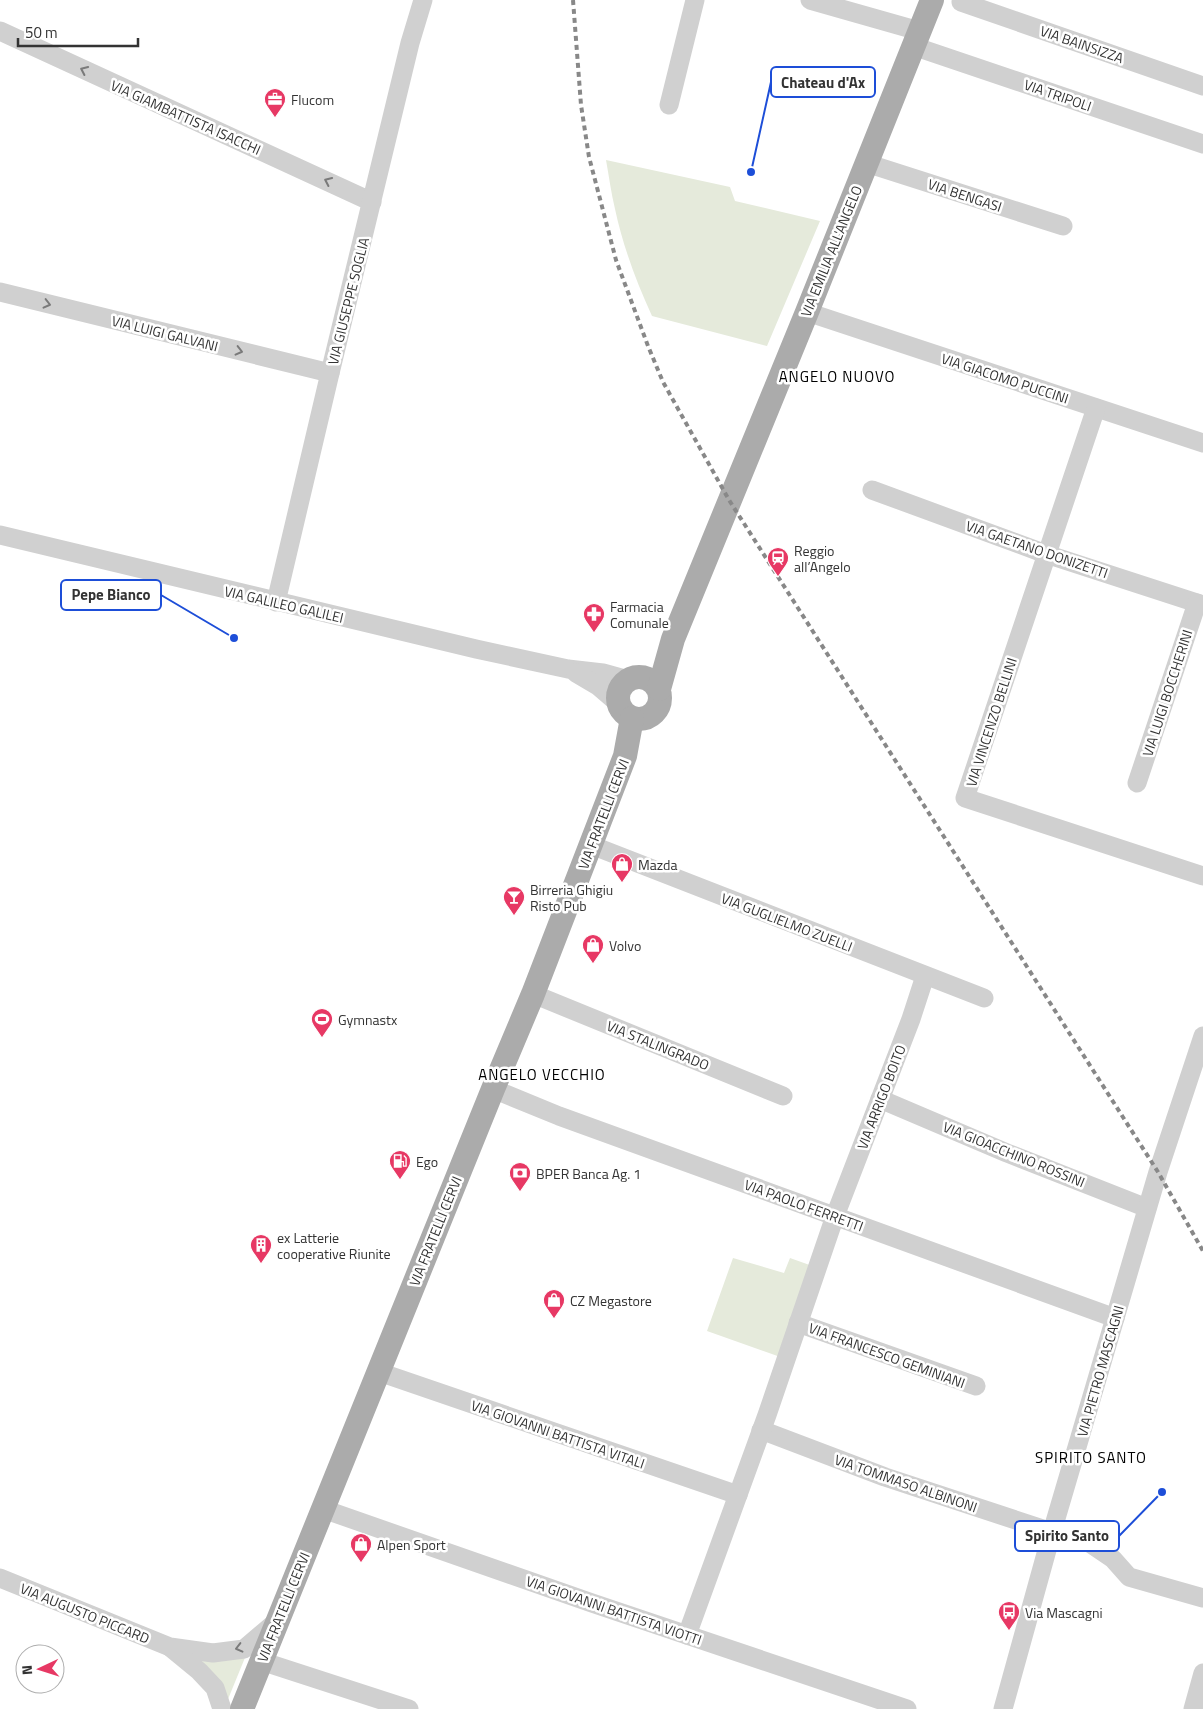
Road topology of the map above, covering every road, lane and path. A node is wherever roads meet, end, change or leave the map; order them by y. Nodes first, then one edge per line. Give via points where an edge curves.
1 (423, 0) edge
2 (694, 0) edge
3 (810, 0) edge
4 (932, 0) edge
5 (961, 2) dead end
6 (0, 32) edge
7 (916, 38) junction
8 (1203, 86) edge
9 (669, 105) dead end
10 (1203, 144) edge
11 (866, 163) junction
12 (372, 202) junction
13 (1063, 226) dead end
14 (0, 292) edge
15 (807, 312) junction
16 (330, 373) junction
17 (1096, 408) junction
18 (1203, 442) edge
19 (872, 490) dead end
20 (0, 535) edge
21 (1046, 554) junction
22 (276, 602) junction
23 (1200, 604) edge
24 (568, 669) junction
25 (643, 682) junction
26 (635, 712) junction
27 (1137, 783) dead end
28 (591, 845) junction
29 (1203, 876) edge
30 (925, 976) junction
31 (533, 994) junction
32 (984, 998) dead end
33 (1203, 1036) edge
34 (493, 1089) junction
35 (783, 1096) dead end
36 (880, 1099) junction
37 (1148, 1208) junction
38 (836, 1216) junction
39 (1115, 1318) junction
40 (798, 1323) junction
41 (378, 1372) junction
42 (976, 1386) dead end
43 (761, 1430) junction
44 (738, 1495) junction
45 (323, 1509) junction
46 (1052, 1532) junction
47 (0, 1578) edge
48 (1203, 1598) edge
49 (278, 1620) junction
50 (687, 1635) junction
51 (170, 1647) junction
52 (261, 1662) junction
53 (1203, 1672) edge
54 (222, 1709) edge
55 (242, 1709) edge
56 (409, 1709) edge
57 (907, 1709) edge
58 (1004, 1709) edge
59 (1193, 1709) edge

1 - 12 street, VIA GIUSEPPE SOGLIA
2 - 9 street
3 - 7 street, VIA TRIPOLI
4 - 7 main road, VIA EMILIA ALL'ANGELO
5 - 8 street, VIA BAINSIZZA
12 -> 6 street, VIA GIAMBATTISTA ISACCHI
7 - 10 street, VIA TRIPOLI
7 - 11 main road, VIA EMILIA ALL'ANGELO
11 - 13 street, VIA BENGASI
11 - 15 main road, VIA EMILIA ALL'ANGELO
12 - 16 street, VIA GIUSEPPE SOGLIA
14 -> 16 street, VIA LUIGI GALVANI
15 - 17 street, VIA GIACOMO PUCCINI
15 - 25 main road, VIA EMILIA ALL'ANGELO via 673,639
16 - 22 street, VIA GIUSEPPE SOGLIA
17 - 18 street, VIA GIACOMO PUCCINI
17 - 21 street, VIA VINCENZO BELLINI
19 - 21 street, VIA GAETANO DONIZETTI
20 - 22 street, VIA GALILEO GALILEI
21 - 23 street, VIA GAETANO DONIZETTI
21 - 29 street, VIA VINCENZO BELLINI via 966,798
22 - 24 street, VIA GALILEO GALILEI
23 - 27 street, VIA LUIGI BOCCHERINI
24 - 25 street, VIA GALILEO GALILEI
24 - 26 street, VIA GALILEO GALILEI
25 - 26 main road via 619,690
25 - 26 main road via 660,702
26 - 28 main road, VIA FRATELLI CERVI via 626,752
28 - 30 street, VIA GUGLIELMO ZUELLI
28 - 31 main road, VIA FRATELLI CERVI
30 - 32 street, VIA GUGLIELMO ZUELLI
30 - 36 street, VIA ARRIGO BOITO
31 - 34 main road, VIA FRATELLI CERVI
31 - 35 street, VIA STALINGRADO
33 - 37 street, VIA PIETRO MASCAGNI
34 - 38 street, VIA PAOLO FERRETTI
34 - 41 main road, VIA FRATELLI CERVI
36 - 37 street, VIA GIOACCHINO ROSSINI
36 - 38 street, VIA ARRIGO BOITO
37 - 39 street, VIA PIETRO MASCAGNI
38 - 39 street, VIA PAOLO FERRETTI
38 - 40 street
39 - 46 street, VIA PIETRO MASCAGNI
40 - 42 street, VIA FRANCESCO GEMINIANI
40 - 43 street
41 - 44 street, VIA GIOVANNI BATTISTA VITALI
41 - 45 main road, VIA FRATELLI CERVI
43 - 44 street
43 - 46 street, VIA TOMMASO ALBINONI via 885,1477
44 - 50 street
45 - 49 main road, VIA FRATELLI CERVI
45 - 50 street, VIA GIOVANNI BATTISTA VIOTTI
46 - 48 street, VIA TOMMASO ALBINONI via 1082,1538 1113,1559 1129,1577
46 - 58 street, VIA PIETRO MASCAGNI
47 - 51 street, VIA AUGUSTO PICCARD
49 -> 51 street, VIA AUGUSTO PICCARD via 244,1649 213,1652
49 - 52 main road, VIA FRATELLI CERVI
50 - 57 street, VIA GIOVANNI BATTISTA VIOTTI
51 - 54 street, VIA AUGUSTO PICCARD via 200,1670 215,1688
52 - 55 main road, VIA FRATELLI CERVI
52 - 56 street
53 - 59 street

